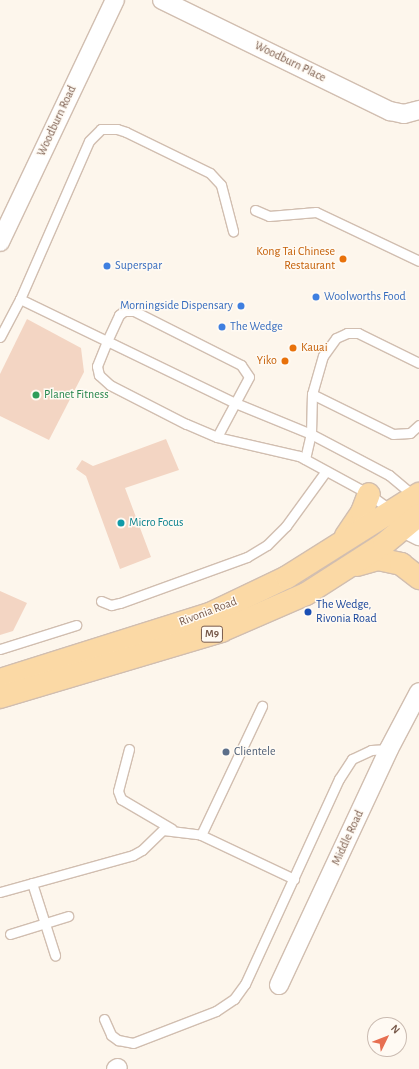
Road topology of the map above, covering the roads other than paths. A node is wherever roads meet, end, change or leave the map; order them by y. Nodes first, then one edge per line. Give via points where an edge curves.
1 (115, 0) edge
2 (162, 0) edge
3 (419, 110) edge
4 (255, 210) dead end
5 (233, 231) dead end
6 (0, 242) edge
7 (419, 261) edge
8 (20, 299) junction
9 (0, 337) edge
10 (107, 341) junction
11 (419, 363) edge
12 (312, 394) junction
13 (233, 402) junction
14 (419, 425) edge
15 (311, 434) junction
16 (217, 437) junction
17 (305, 459) junction
18 (326, 471) junction
19 (369, 494) junction
20 (392, 511) junction
21 (416, 512) edge
22 (340, 545) junction
23 (345, 568) junction
24 (419, 578) edge
25 (101, 601) dead end
26 (76, 625) dead end
27 (0, 649) edge
28 (0, 680) edge
29 (419, 692) edge
30 (0, 697) edge
31 (262, 706) dead end
32 (129, 749) dead end
33 (389, 749) junction
34 (173, 830) junction
35 (201, 835) junction
36 (294, 879) junction
37 (32, 883) junction
38 (0, 892) edge
39 (68, 916) dead end
40 (44, 924) junction
41 (10, 934) dead end
42 (55, 955) dead end
43 (279, 985) dead end
44 (104, 1019) dead end

1 - 6 street, Woodburn Road
2 - 3 street, Woodburn Place via 390,111 404,114
4 - 7 lane via 269,216 316,212
5 - 8 lane via 221,185 210,173 126,132 101,129 89,141
8 - 9 lane
8 - 10 lane
10 - 13 lane
10 - 13 lane via 121,313 127,310 138,312 244,368 248,377
10 - 16 lane via 97,366 98,374 103,380 186,424
11 - 12 lane via 358,333 347,333 336,338 324,356
12 - 14 lane via 393,434 410,433
12 - 15 lane
13 - 15 lane
13 - 16 lane
15 - 17 lane
15 - 21 lane via 389,475
16 - 17 lane
17 - 18 lane
18 - 19 lane
18 - 25 lane via 286,526 267,545 247,557 120,603 111,605
19 - 20 lane
19 - 22 main road via 362,512
20 - 21 main road, Rivonia Road / M9
20 - 22 main road, Rivonia Road / M9
21 - 23 main road, Rivonia Road / M9
22 - 28 main road, Rivonia Road / M9 via 287,577 212,613
23 - 24 main road via 378,559 401,564
23 - 30 main road, Rivonia Road / M9 via 306,594 222,631
26 - 27 lane
29 - 33 street, Middle Road
31 - 35 lane
32 - 34 lane via 118,791 121,799
33 - 36 lane via 371,750 352,759 339,779
33 - 43 street, Middle Road
34 - 35 lane
34 - 37 lane via 163,830 142,850 132,855
35 - 36 lane
36 - 44 lane via 245,984 234,999 216,1011 133,1043 118,1040 111,1035
37 - 38 lane
37 - 40 lane
39 - 40 lane
40 - 41 lane
40 - 42 lane

